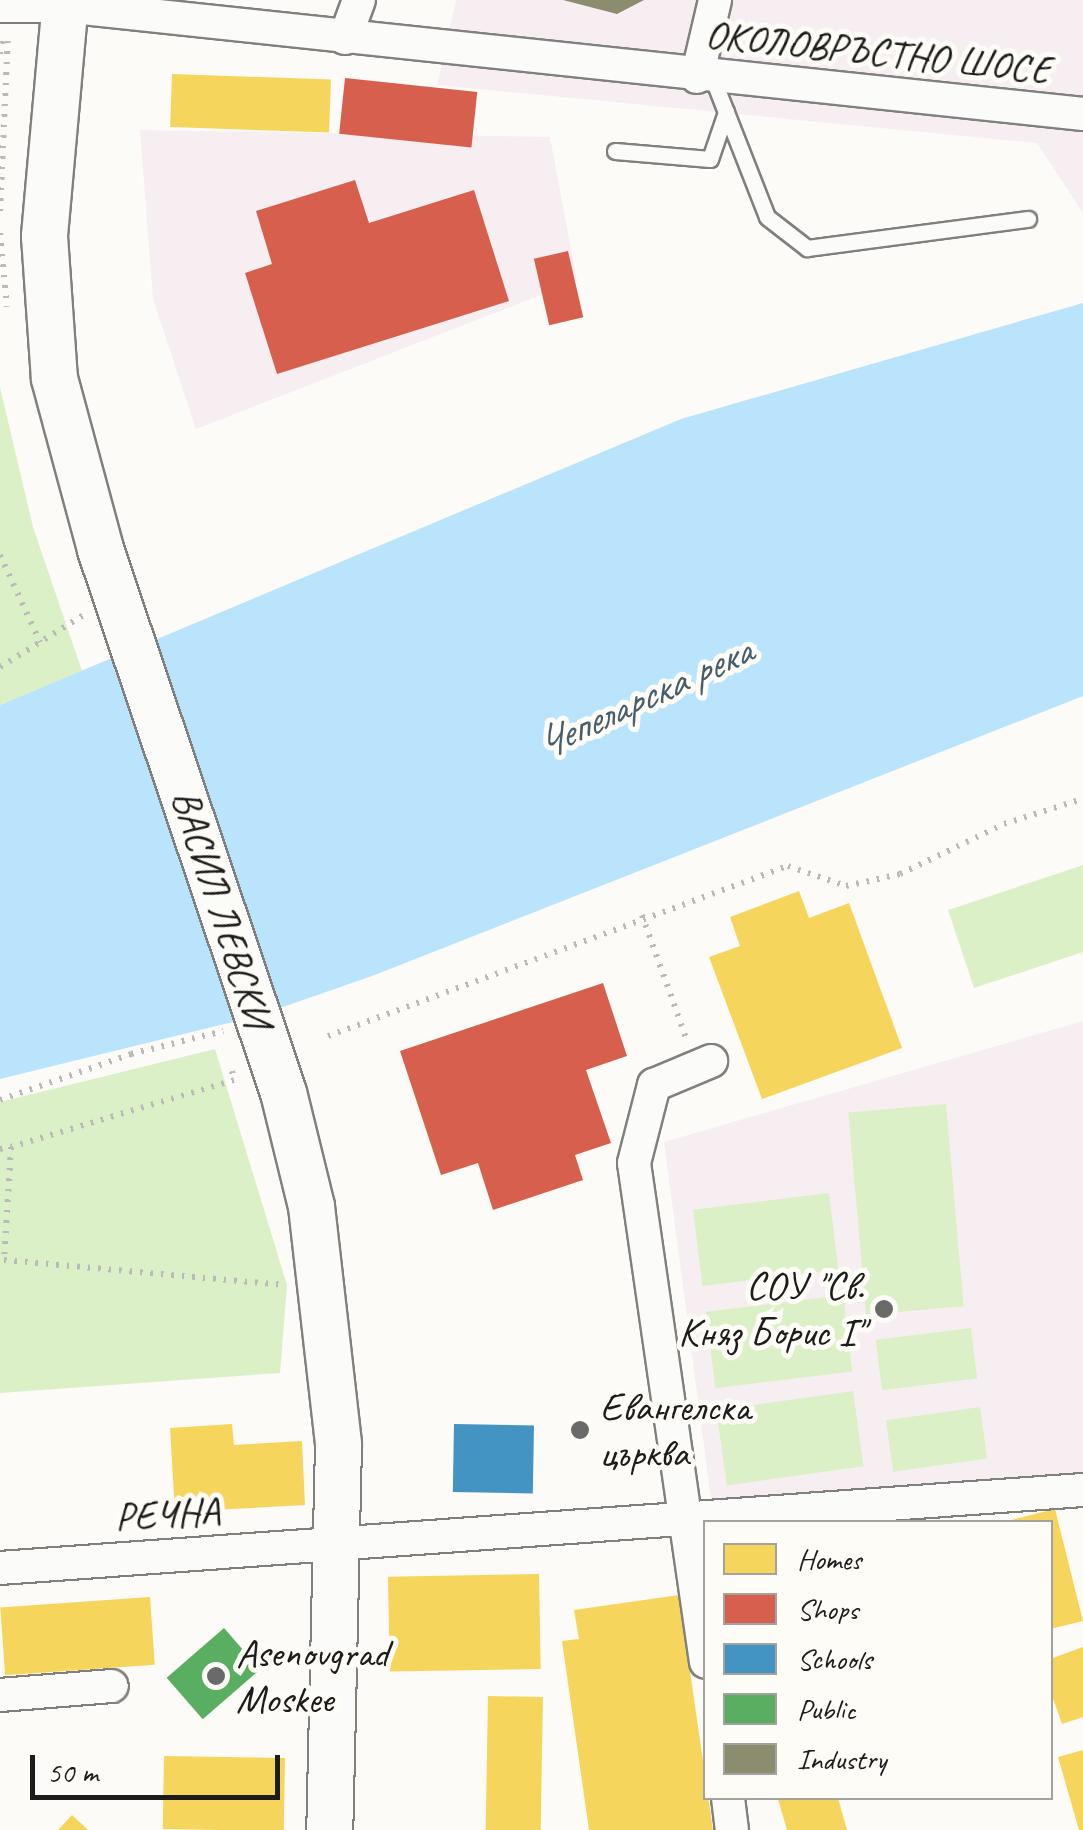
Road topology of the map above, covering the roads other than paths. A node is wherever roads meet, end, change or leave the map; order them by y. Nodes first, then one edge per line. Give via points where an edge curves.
1 (358, 0) edge
2 (715, 0) edge
3 (64, 3) edge
4 (5, 4) edge
5 (346, 38) junction
6 (705, 78) junction
7 (726, 112) junction
8 (1083, 114) edge
9 (615, 151) dead end
10 (1028, 219) dead end
11 (704, 1064) road end
12 (1083, 1490) edge
13 (682, 1519) junction
14 (339, 1544) junction
15 (0, 1568) edge
16 (703, 1644) edge
17 (112, 1686) dead end
18 (0, 1695) edge
19 (728, 1800) edge
20 (329, 1830) edge
21 (732, 1830) edge

1 - 5 street
2 - 6 street
3 - 4 street, ОКОЛОВРЪСТНО ШОСЕ
3 - 5 street, ОКОЛОВРЪСТНО ШОСЕ
3 - 14 main road, ВАСИЛ ЛЕВСКИ via 44,236 54,378 240,1024 311,1206 338,1444
5 - 6 street, ОКОЛОВРЪСТНО ШОСЕ
6 - 7 lane
6 - 8 street, ОКОЛОВРЪСТНО ШОСЕ
7 - 9 lane via 710,159
7 - 10 lane via 767,217 808,248
11 - 13 street via 654,1084 634,1162
12 - 13 street, РЕЧНА
13 - 14 street, РЕЧНА
13 - 16 street
14 - 15 street, РЕЧНА
14 - 20 main road, ВАСИЛ ЛЕВСКИ
17 - 18 street
19 - 21 street

